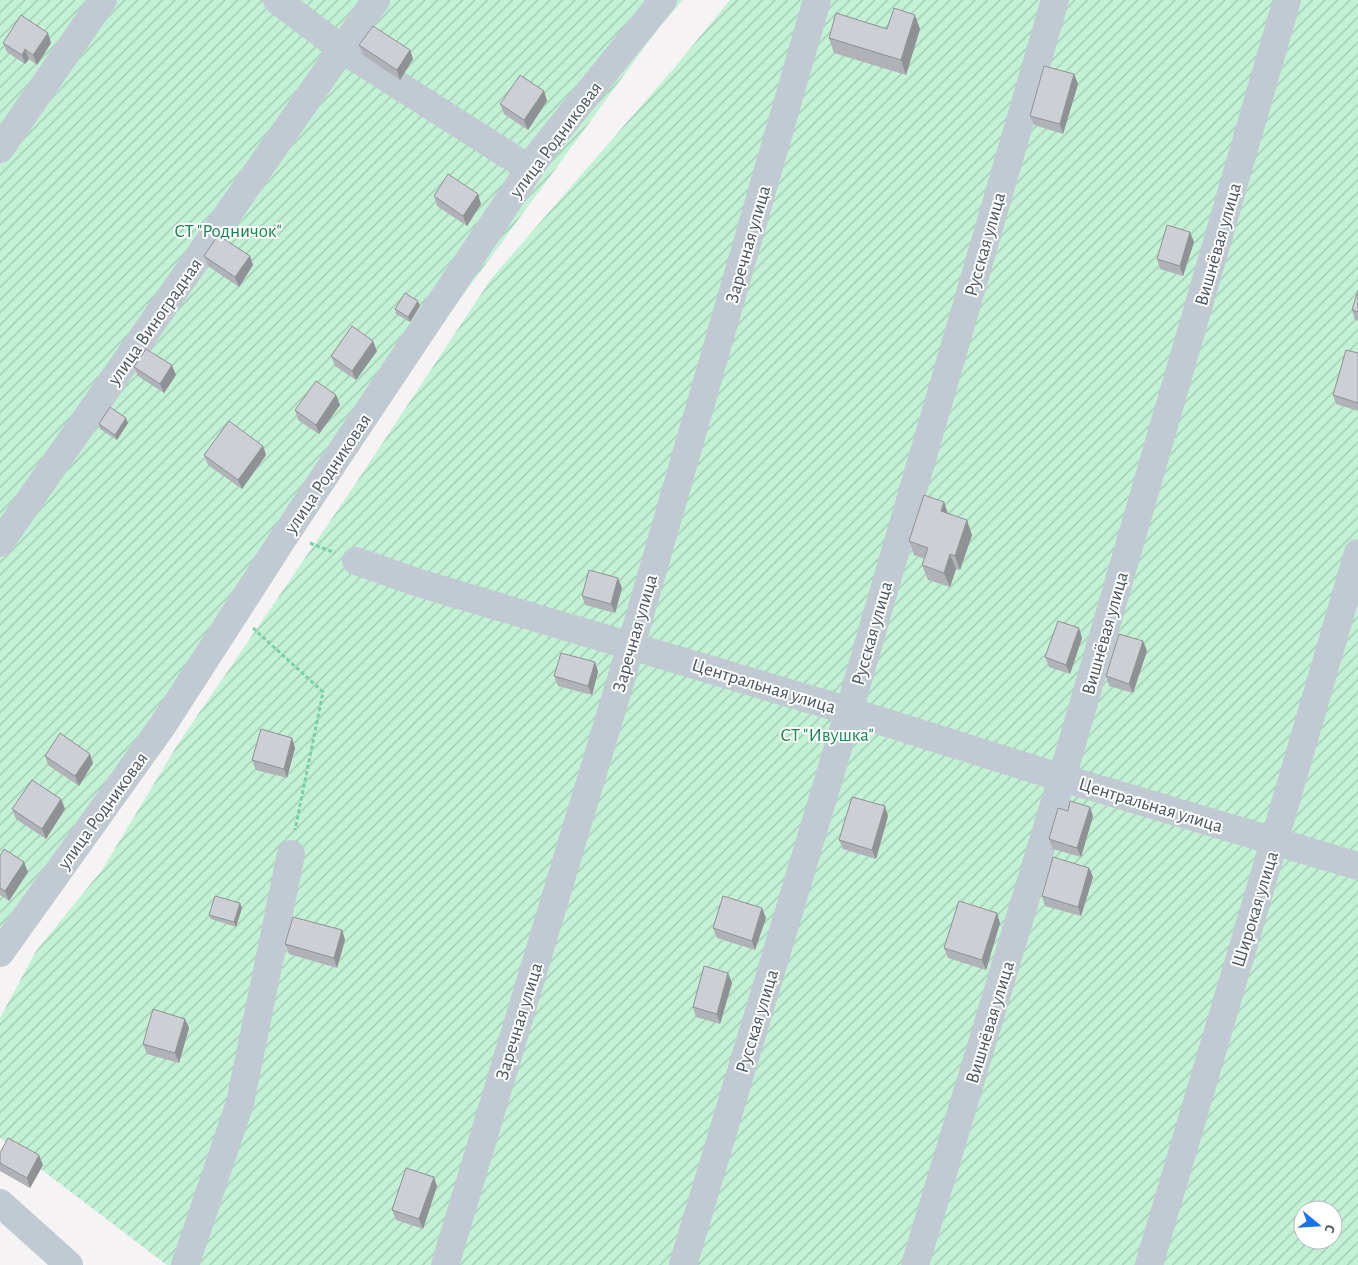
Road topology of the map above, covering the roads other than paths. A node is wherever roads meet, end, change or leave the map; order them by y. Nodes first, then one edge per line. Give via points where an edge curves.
1 (103, 0) edge
2 (277, 0) edge
3 (376, 0) edge
4 (663, 0) edge
5 (817, 0) edge
6 (1055, 0) edge
7 (1287, 0) edge
8 (342, 50) junction
9 (0, 149) edge
10 (530, 169) junction
11 (0, 543) edge
12 (1358, 552) edge
13 (356, 561) road end
14 (631, 646) junction
15 (849, 711) junction
16 (1062, 778) junction
17 (1274, 842) junction
18 (290, 854) road end
19 (1358, 866) edge
20 (0, 953) edge
21 (0, 1203) edge
22 (69, 1265) edge
23 (185, 1265) edge
24 (445, 1265) edge
25 (683, 1265) edge
26 (915, 1265) edge
27 (1149, 1265) edge

1 - 9 street
2 - 8 street
3 - 8 street, улица Виноградная
4 - 10 street, улица Родниковая
5 - 14 street, Заречная улица
6 - 15 street, Русская улица
7 - 16 street, Вишнёвая улица
8 - 10 street
8 - 11 street, улица Виноградная
10 - 20 street, улица Родниковая via 286,534 163,725
12 - 17 street, Широкая улица
13 - 14 street, Центральная улица
14 - 15 street, Центральная улица
14 - 24 street, Заречная улица
15 - 16 street, Центральная улица
15 - 25 street, Русская улица
16 - 17 street, Центральная улица
16 - 26 street, Вишнёвая улица
17 - 19 street, Центральная улица
17 - 27 street, Широкая улица
18 - 23 street via 240,1103
21 - 22 street

